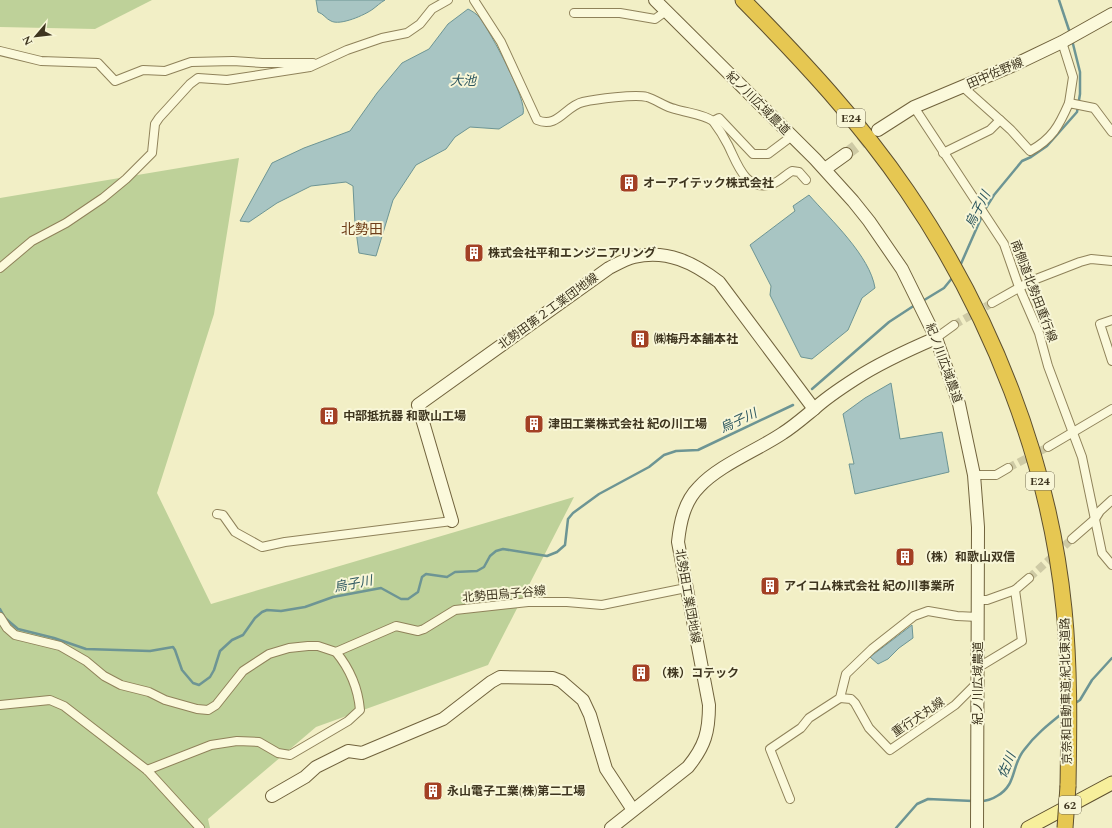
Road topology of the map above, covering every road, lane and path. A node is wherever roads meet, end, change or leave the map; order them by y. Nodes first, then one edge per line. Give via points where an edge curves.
1 (448, 0) edge
2 (474, 0) edge
3 (655, 0) edge
4 (743, 0) edge
5 (666, 12) junction
6 (574, 13) dead end
7 (1112, 14) edge
8 (1067, 39) junction
9 (0, 51) edge
10 (322, 62) junction
11 (963, 87) junction
12 (1071, 104) junction
13 (914, 107) junction
14 (1000, 120) junction
15 (713, 121) junction
16 (878, 130) tunnel mouth
17 (1112, 132) edge
18 (792, 136) junction
19 (943, 153) junction
20 (846, 154) tunnel mouth
21 (825, 169) junction
22 (806, 180) dead end
23 (1112, 263) edge
24 (0, 268) edge
25 (1019, 287) junction
26 (992, 303) tunnel mouth
27 (1112, 320) edge
28 (954, 325) tunnel mouth
29 (936, 338) junction
30 (1112, 361) edge
31 (814, 409) junction
32 (1112, 409) edge
33 (1073, 433) junction
34 (1048, 446) tunnel mouth
35 (1008, 468) tunnel mouth
36 (974, 475) junction
37 (1112, 500) edge
38 (217, 514) dead end
39 (1095, 519) junction
40 (452, 521) joint
41 (1072, 539) tunnel mouth
42 (1112, 565) edge
43 (1029, 578) tunnel mouth
44 (686, 588) junction
45 (1015, 590) junction
46 (978, 600) junction
47 (0, 617) edge
48 (978, 617) junction
49 (336, 652) junction
50 (979, 667) junction
51 (978, 682) junction
52 (840, 698) junction
53 (0, 705) edge
54 (146, 770) junction
55 (1112, 783) edge
56 (272, 796) dead end
57 (790, 799) dead end
58 (633, 810) junction
59 (977, 823) edge
60 (200, 828) edge
61 (611, 828) edge
62 (1028, 828) edge
63 (1065, 828) edge

1 - 10 street via 432,8 420,24 406,33 347,50
2 - 15 street via 501,42 537,120 553,122 582,102 637,96
3 - 5 street, 紀ノ川広域農道
4 - 63 highway, 京奈和自動車道;紀北東道路 / E24, bridge via 807,67 875,148 907,191 944,247 990,339 1009,384 1039,478 1059,566 1069,685
5 - 6 street via 655,19 620,13
5 - 18 street, 紀ノ川広域農道
7 - 8 street, 田中佐野線
8 - 11 street, 田中佐野線
8 - 12 street via 1073,77
9 - 10 street via 41,61 98,63 115,81 143,70 165,71 191,62
10 - 24 street via 310,67 262,76 227,80 198,78 159,118 155,124 152,153 126,179 66,224 32,241
11 - 13 street, 田中佐野線
11 - 14 street
12 - 14 street via 1059,127 1030,151
12 - 17 street via 1094,108
13 - 16 street, 田中佐野線
13 - 19 street, 南側道北勢田重行線
14 - 19 street via 990,130
15 - 18 street via 719,118 754,154 768,154
15 - 22 street via 738,170 750,180 762,186 771,185 792,171 799,172
18 - 21 street, 紀ノ川広域農道
19 - 25 street, 南側道北勢田重行線 via 1004,244
20 - 21 street
21 - 29 street, 紀ノ川広域農道 via 869,220 902,269
23 - 25 street via 1086,260
25 - 26 street
25 - 33 street, 南側道北勢田重行線 via 1039,332 1048,366
27 - 30 street via 1100,324
28 - 29 street
29 - 31 street, 北勢田工業団地線 via 873,368
29 - 36 street, 紀ノ川広域農道 via 959,404
31 - 40 street, 北勢田第２工業団地線 via 719,282 704,270 682,259 657,254 634,257 608,268 418,405
31 - 44 street, 北勢田工業団地線 via 803,420 710,476 698,487 687,504 680,522 678,542
32 - 33 street
33 - 34 street
33 - 39 street, 南側道北勢田重行線 via 1082,457
35 - 36 street via 996,475
36 - 46 street, 紀ノ川広域農道 via 978,527
37 - 39 street
38 - 40 street via 223,515 235,532 262,547
39 - 41 street
39 - 42 street, 南側道北勢田重行線 via 1102,553
43 - 45 street
44 - 49 street, 北勢田烏子谷線 via 602,605 528,602 455,610 424,630 396,626
44 - 58 street, 北勢田工業団地線 via 709,705 706,739 688,767
45 - 46 street via 987,600
45 - 50 street via 1022,642
46 - 48 street, 紀ノ川広域農道
47 - 49 street via 15,635 60,646 121,685 197,709 208,710 216,705 243,671 269,654 300,646 318,646
48 - 50 street, 紀ノ川広域農道
48 - 52 street via 928,611 914,616 872,649 846,674
49 - 54 street via 353,678 358,691 360,710 348,721 290,755 278,753 258,742 237,741 211,745
50 - 51 street, 紀ノ川広域農道
51 - 52 street, 重行犬丸線 via 955,706 890,750 869,728 855,703 851,699
51 - 59 street, 紀ノ川広域農道
52 - 57 street via 809,718 801,728 770,749
53 - 54 street via 50,700 64,706
54 - 60 street
55 - 62 main road, 62
56 - 58 street via 305,777 316,767 348,751 362,752 444,719 500,677 553,678 562,681 583,700 606,769
58 - 61 street, 北勢田工業団地線

